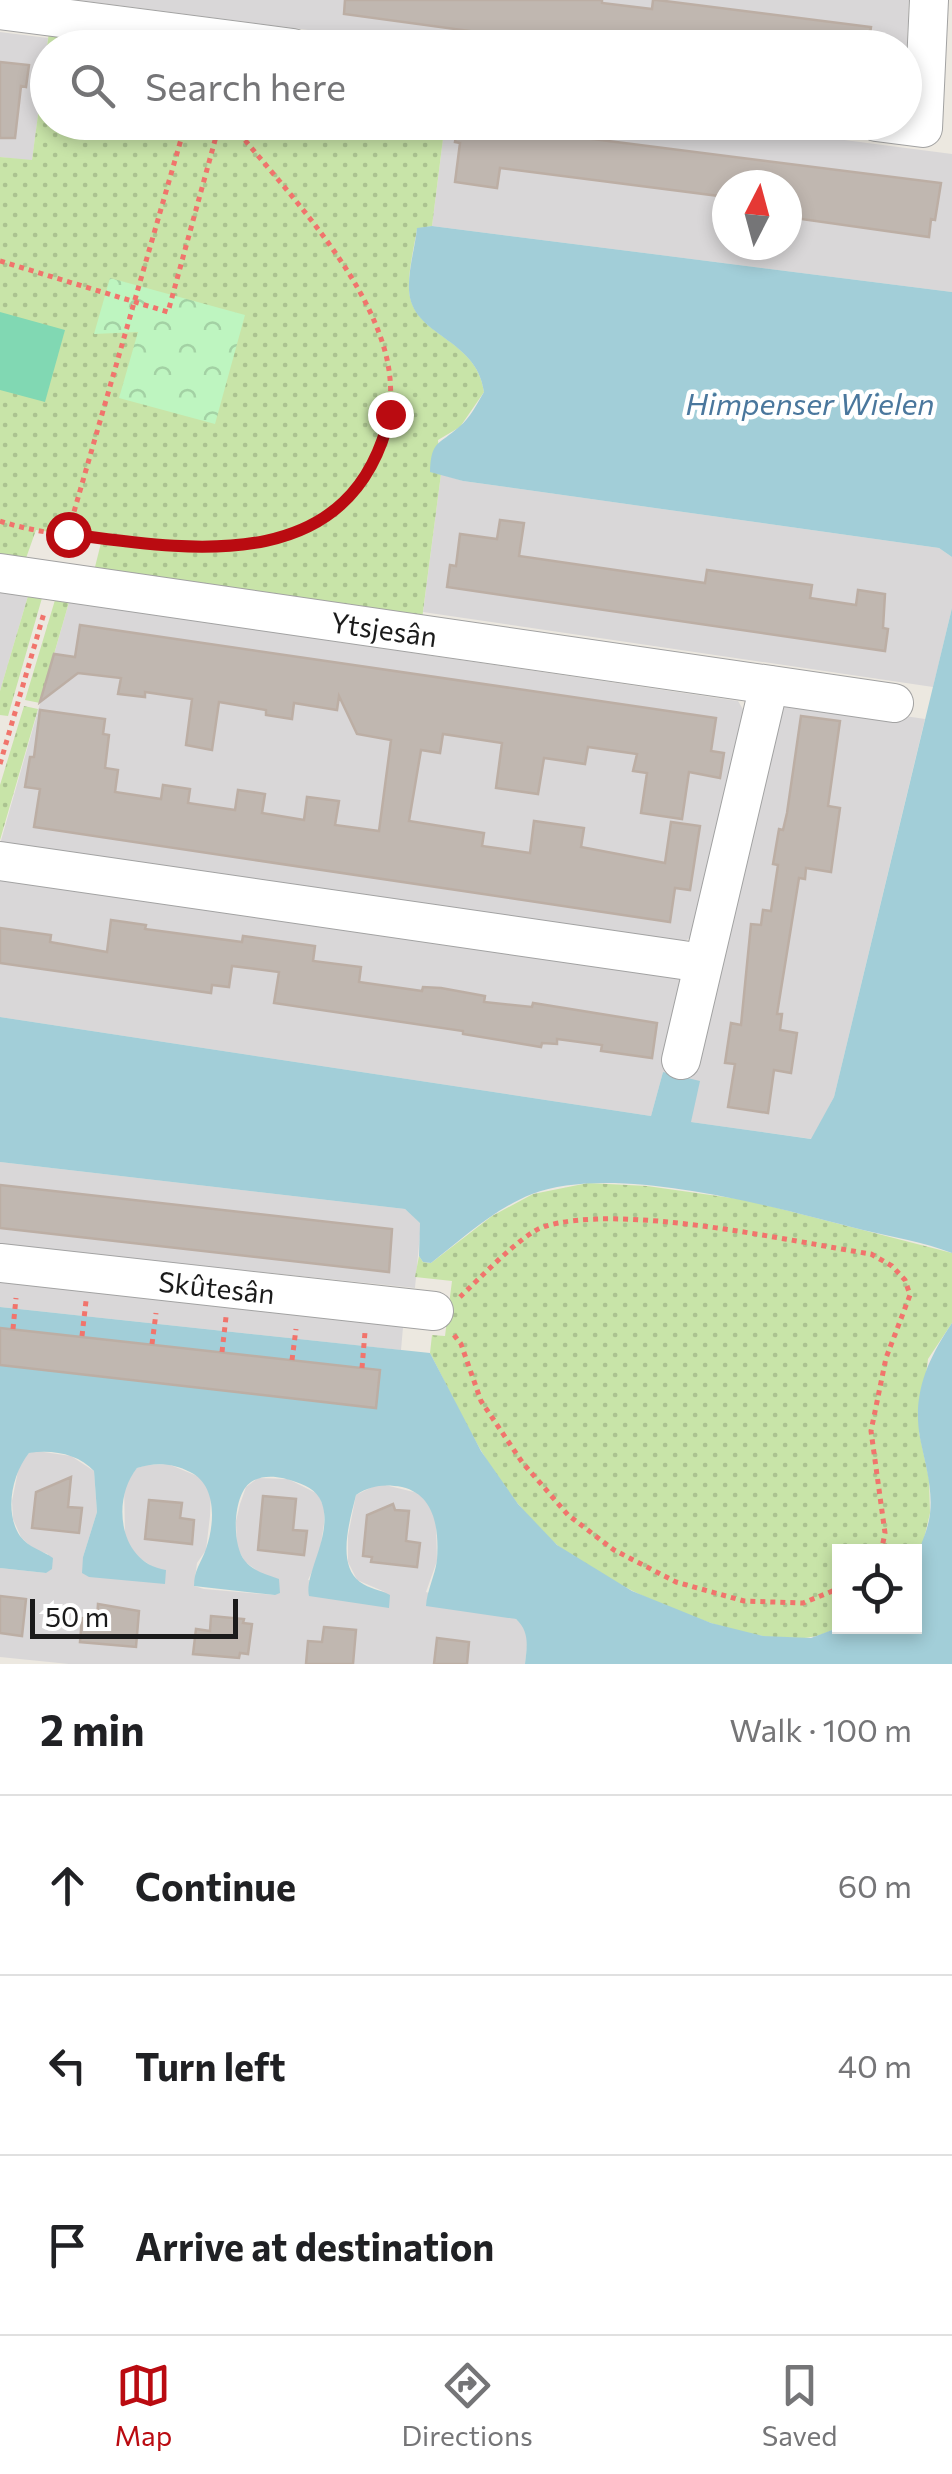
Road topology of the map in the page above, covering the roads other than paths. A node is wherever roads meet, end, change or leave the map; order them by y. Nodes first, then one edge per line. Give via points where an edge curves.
1 (929, 0) edge
2 (0, 10) edge
3 (154, 30) edge
4 (922, 128) edge
5 (0, 573) edge
6 (769, 685) junction
7 (894, 704) dead end
8 (0, 861) edge
9 (703, 963) junction
10 (681, 1060) dead end
11 (0, 1263) edge
12 (434, 1311) road end

1 - 4 street
2 - 3 street
5 - 6 street, Ytsjesân
6 - 7 street, Ytsjesân
6 - 9 street
8 - 9 street
9 - 10 street
11 - 12 street, Skûtesân

